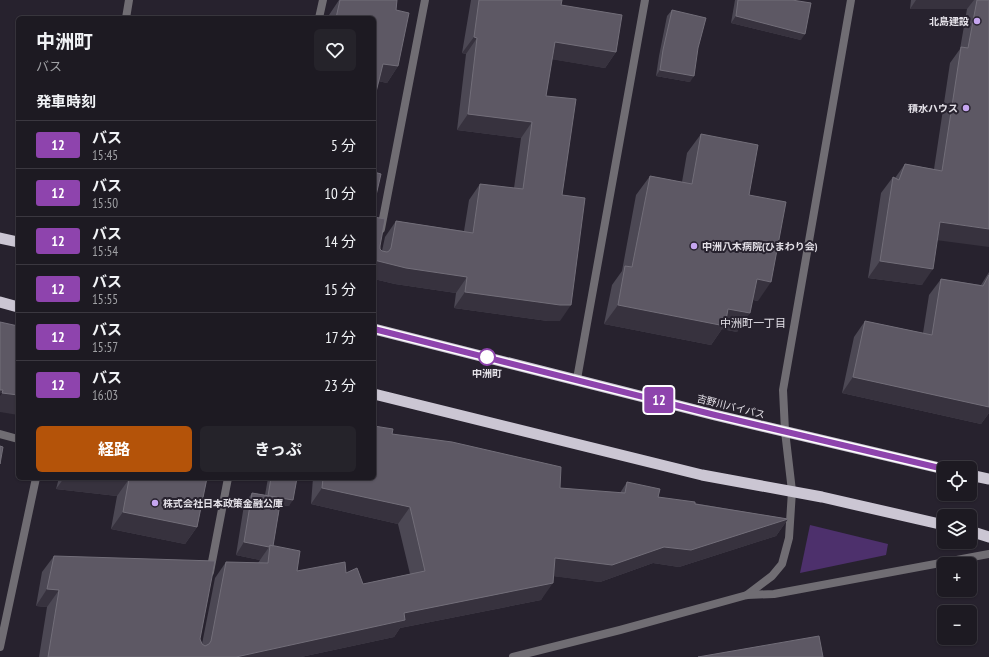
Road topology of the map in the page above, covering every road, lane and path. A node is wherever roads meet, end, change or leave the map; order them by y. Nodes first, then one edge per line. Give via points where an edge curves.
1 (129, 0) edge
2 (323, 0) edge
3 (425, 0) edge
4 (645, 0) edge
5 (851, 0) edge
6 (126, 16) edge
7 (319, 16) edge
8 (0, 238) edge
9 (378, 240) edge
10 (16, 242) edge
11 (0, 302) edge
12 (16, 306) edge
13 (376, 329) edge
14 (577, 379) junction
15 (376, 394) edge
16 (785, 431) junction
17 (0, 434) edge
18 (16, 438) edge
19 (937, 467) edge
20 (977, 477) edge
21 (36, 480) edge
22 (228, 480) edge
23 (989, 480) edge
24 (792, 491) junction
25 (937, 523) edge
26 (977, 534) edge
27 (989, 537) edge
28 (989, 554) edge
29 (209, 579) edge
30 (747, 595) junction
31 (0, 647) edge
32 (514, 657) edge

1 - 6 street
2 - 7 street
3 - 9 street
4 - 14 street
5 - 16 street via 783,390
8 - 10 highway
11 - 12 highway
13 - 14 highway, 吉野川バイパス
14 - 16 highway, 吉野川バイパス
15 - 24 highway via 702,475
16 - 19 highway, 吉野川バイパス
16 - 24 street
17 - 18 street
20 - 23 highway
21 - 31 street
22 - 29 street
24 - 25 highway
24 - 30 street via 789,538 782,564 772,576
26 - 27 highway
28 - 30 street via 774,594
30 - 32 street

